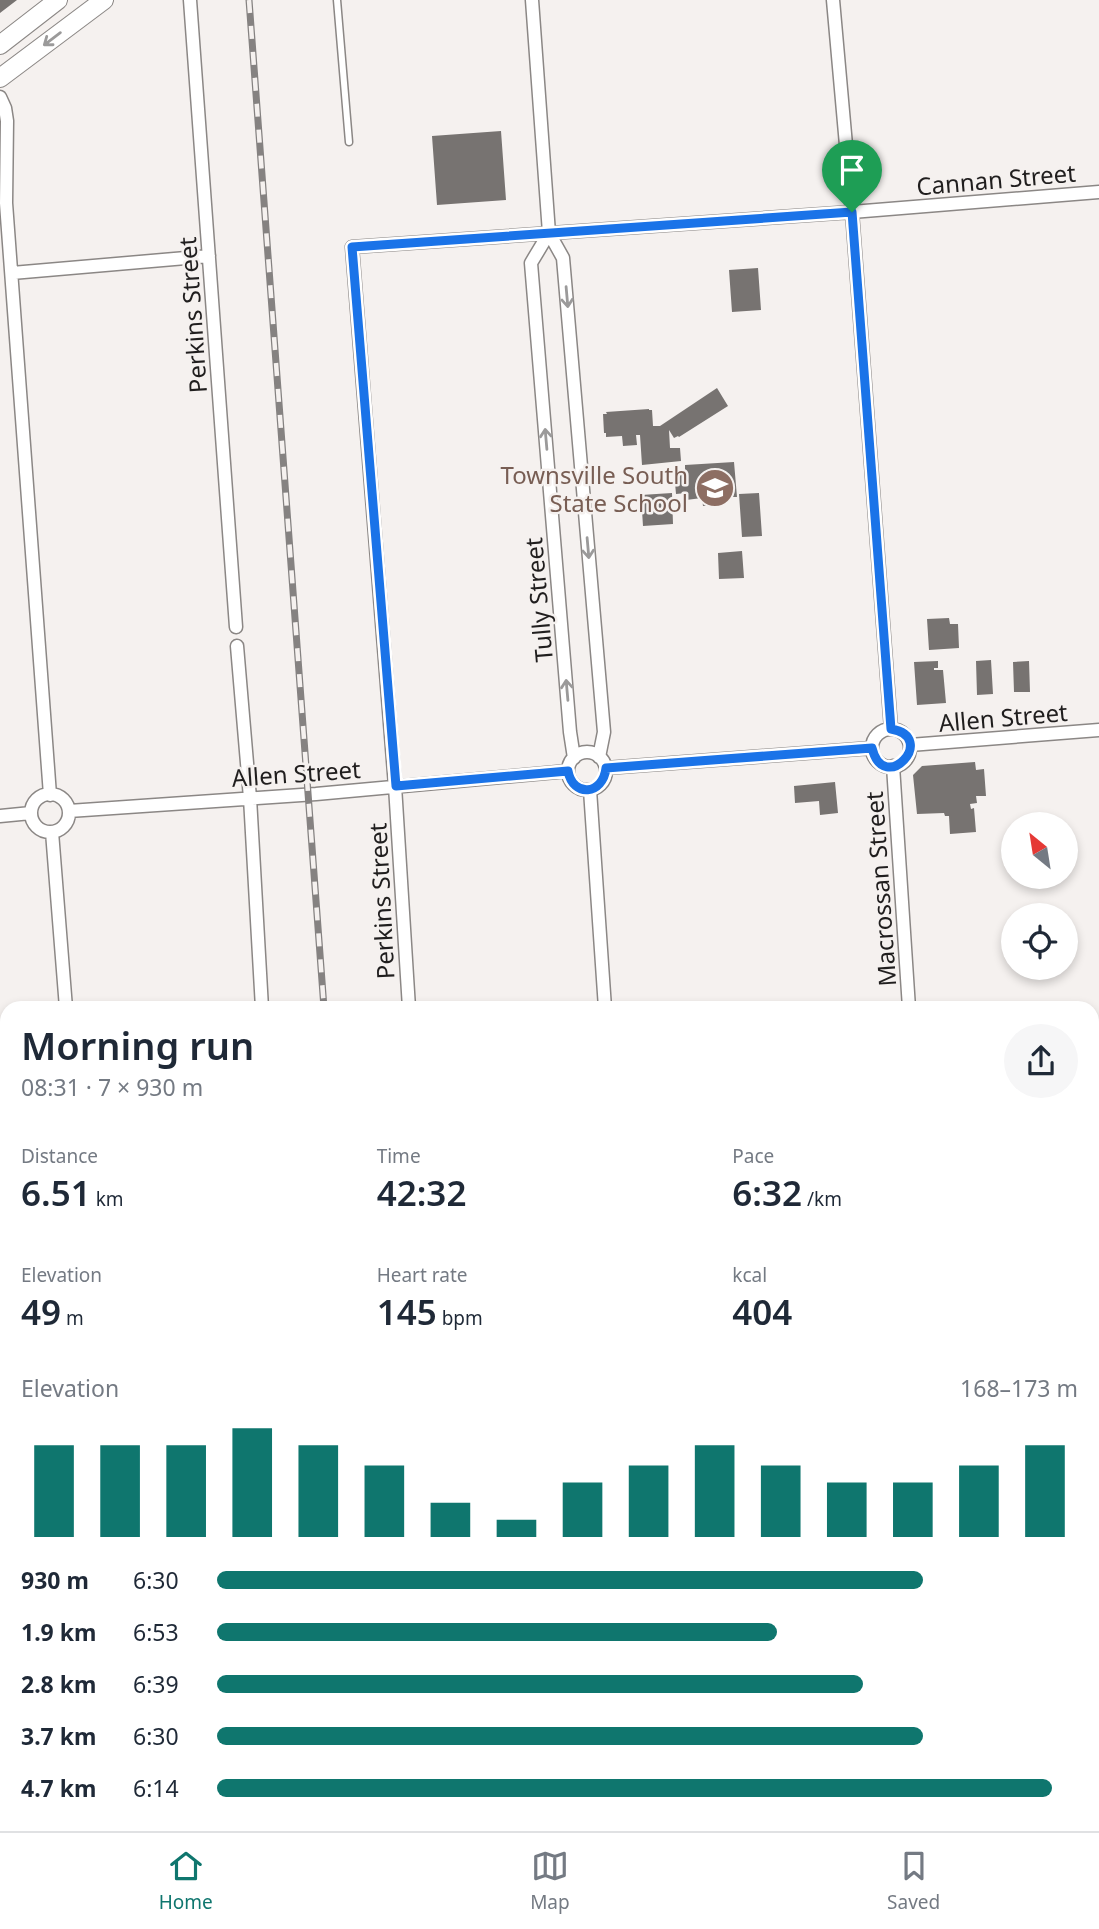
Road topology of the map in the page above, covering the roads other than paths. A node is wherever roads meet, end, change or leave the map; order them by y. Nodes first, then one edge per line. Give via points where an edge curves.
1 (58, 0) edge
2 (104, 0) edge
3 (190, 0) edge
4 (337, 0) edge
5 (532, 0) edge
6 (834, 0) edge
7 (0, 45) edge
8 (0, 78) edge
9 (0, 97) edge
10 (0, 120) edge
11 (7, 136) junction
12 (349, 142) dead end
13 (1099, 192) edge
14 (852, 212) junction
15 (549, 233) junction
16 (352, 247) joint
17 (209, 256) junction
18 (8, 275) edge
19 (236, 627) dead end
20 (237, 646) dead end
21 (891, 729) junction
22 (1099, 730) edge
23 (910, 745) junction
24 (872, 748) junction
25 (574, 758) junction
26 (603, 763) junction
27 (893, 766) junction
28 (568, 771) junction
29 (396, 786) junction
30 (590, 790) junction
31 (50, 795) junction
32 (250, 797) junction
33 (69, 811) junction
34 (31, 813) junction
35 (0, 816) edge
36 (52, 832) junction
37 (65, 1001) edge
38 (262, 1001) edge
39 (408, 1001) edge
40 (605, 1001) edge
41 (909, 1001) edge

1 - 7 main road
2 -> 8 main road
3 - 17 street, Perkins Street
4 - 12 lane
5 - 15 street
6 - 14 street
9 - 11 street
10 - 11 street
11 - 18 street
13 - 14 street, Cannan Street
14 - 15 street, Cannan Street
14 - 21 street
15 - 16 street, Cannan Street
25 -> 15 street, Tully Street via 531,263
15 -> 26 street via 563,258
16 - 29 street, Perkins Street
17 - 18 street
17 - 19 street, Perkins Street
18 - 31 street
20 - 32 street
21 - 23 street via 904,734
21 - 24 street via 878,734
22 - 23 street, Allen Street
23 - 27 street via 906,759
24 - 26 street
24 - 27 street via 878,762
25 - 26 street via 587,752
25 - 28 street
26 - 30 street via 605,778
27 - 41 street, Macrossan Street
28 - 29 street, Allen Street
28 - 30 street via 574,786
29 - 32 street, Allen Street
29 - 39 street, Perkins Street
30 - 40 street
31 - 33 street via 63,799
31 - 34 street via 37,800
32 - 33 street, Allen Street
32 - 38 street
33 - 36 street via 61,829
34 - 35 street
34 - 36 street via 37,828
36 - 37 street

